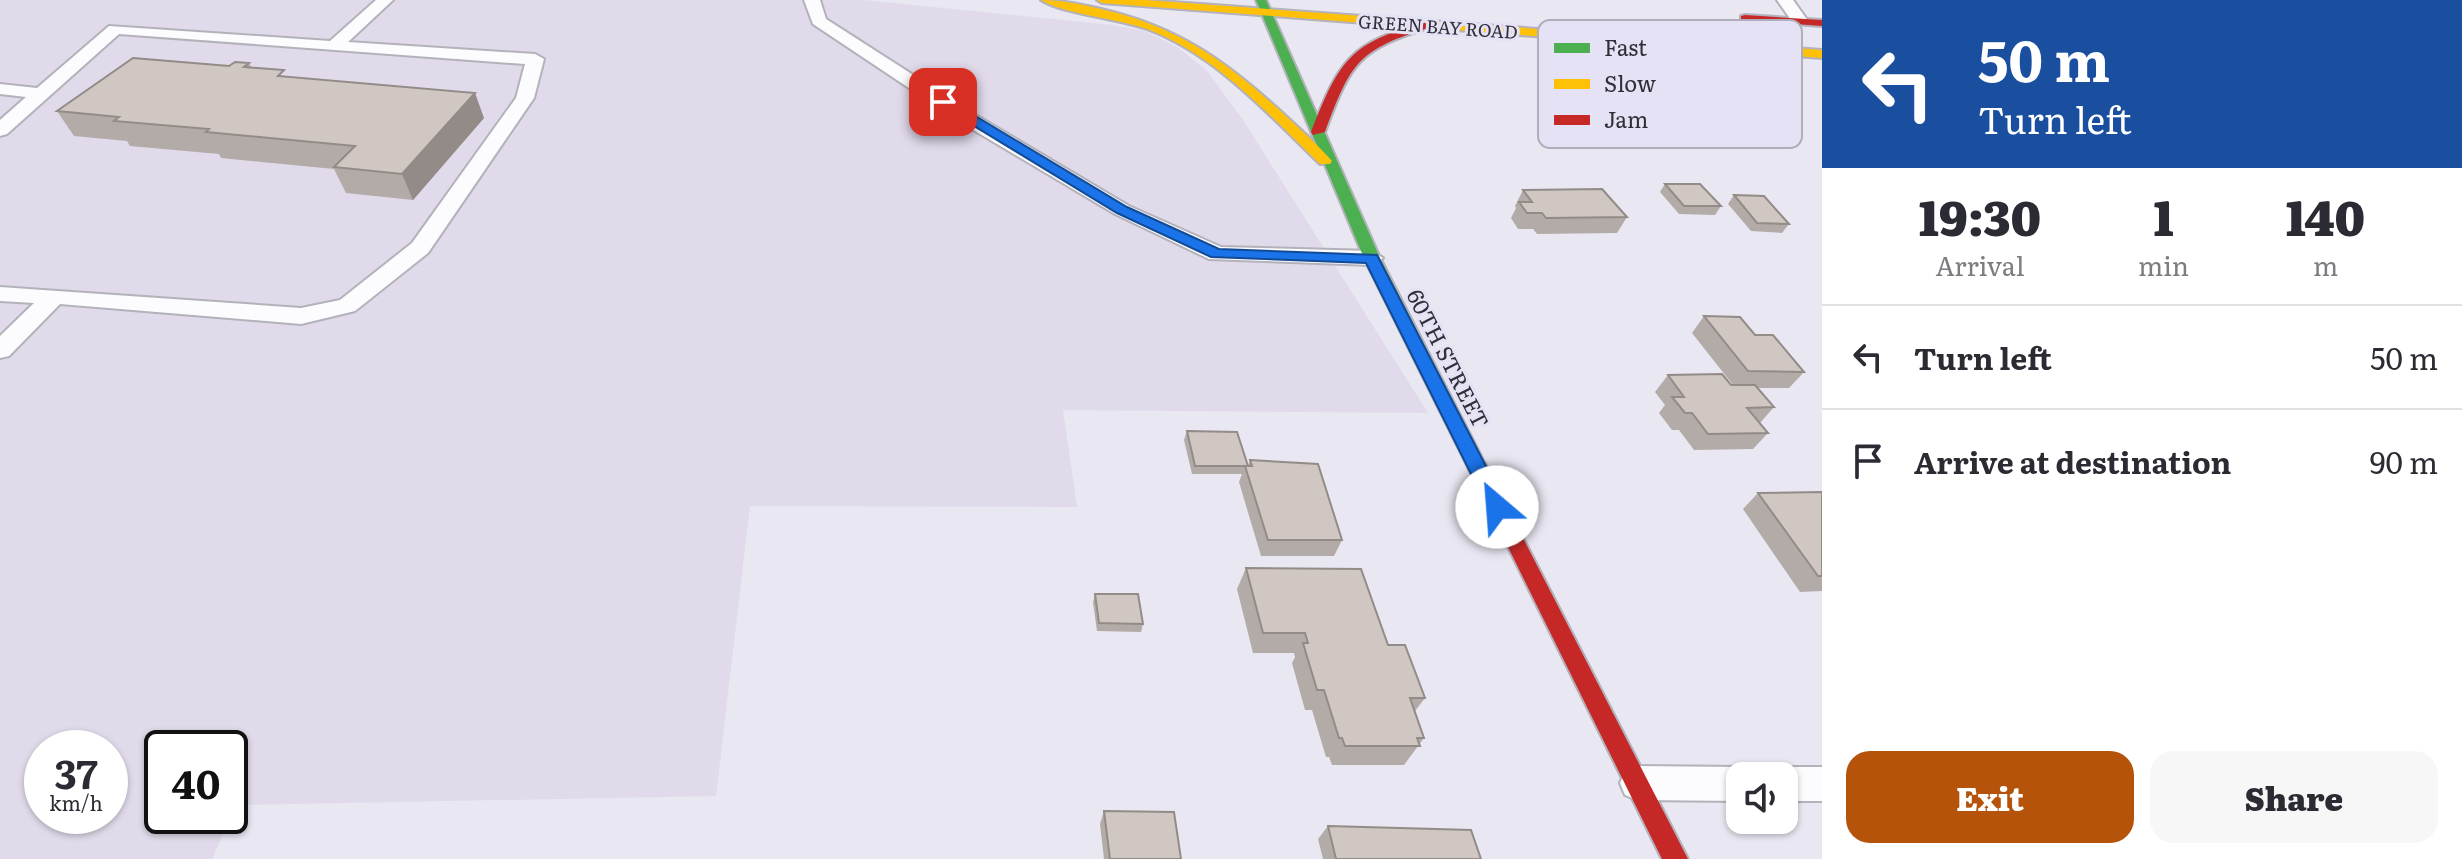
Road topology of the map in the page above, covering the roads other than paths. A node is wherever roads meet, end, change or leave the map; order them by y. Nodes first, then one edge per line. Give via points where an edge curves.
1 (385, 0) edge
2 (812, 0) edge
3 (1046, 0) edge
4 (1102, 0) edge
5 (1785, 0) edge
6 (1264, 7) edge
7 (1723, 16) dead end
8 (1785, 20) edge
9 (1799, 20) edge
10 (1802, 21) edge
11 (1822, 23) edge
12 (1428, 25) junction
13 (1538, 33) edge
14 (334, 46) junction
15 (1802, 53) edge
16 (1822, 54) edge
17 (0, 89) edge
18 (42, 94) junction
19 (0, 130) edge
20 (1318, 132) junction
21 (1334, 169) junction
22 (1372, 258) junction
23 (0, 294) edge
24 (54, 296) junction
25 (0, 350) edge
26 (1637, 783) junction
27 (1726, 784) edge
28 (1798, 784) edge
29 (1822, 784) edge
30 (1675, 859) edge

1 - 14 lane
2 - 22 lane via 819,21 967,118 1122,210 1217,254
3 - 21 street via 1132,21 1197,49
4 - 6 street, GREEN BAY ROAD
5 - 9 lane
6 - 12 street, GREEN BAY ROAD
6 - 20 street, 60TH STREET
7 - 8 street
10 - 11 street
12 - 13 street, GREEN BAY ROAD
12 - 20 street via 1361,46 1347,59
14 - 18 lane via 115,29
14 - 24 lane via 535,59 525,98 420,248 347,306 301,316
15 - 16 street, GREEN BAY ROAD
17 - 18 lane
18 - 19 lane
20 - 21 street, 60TH STREET
21 - 22 street, 60TH STREET
22 - 26 street, 60TH STREET
23 - 24 lane
24 - 25 lane
26 - 27 lane
26 - 30 street, 60TH STREET
28 - 29 lane

